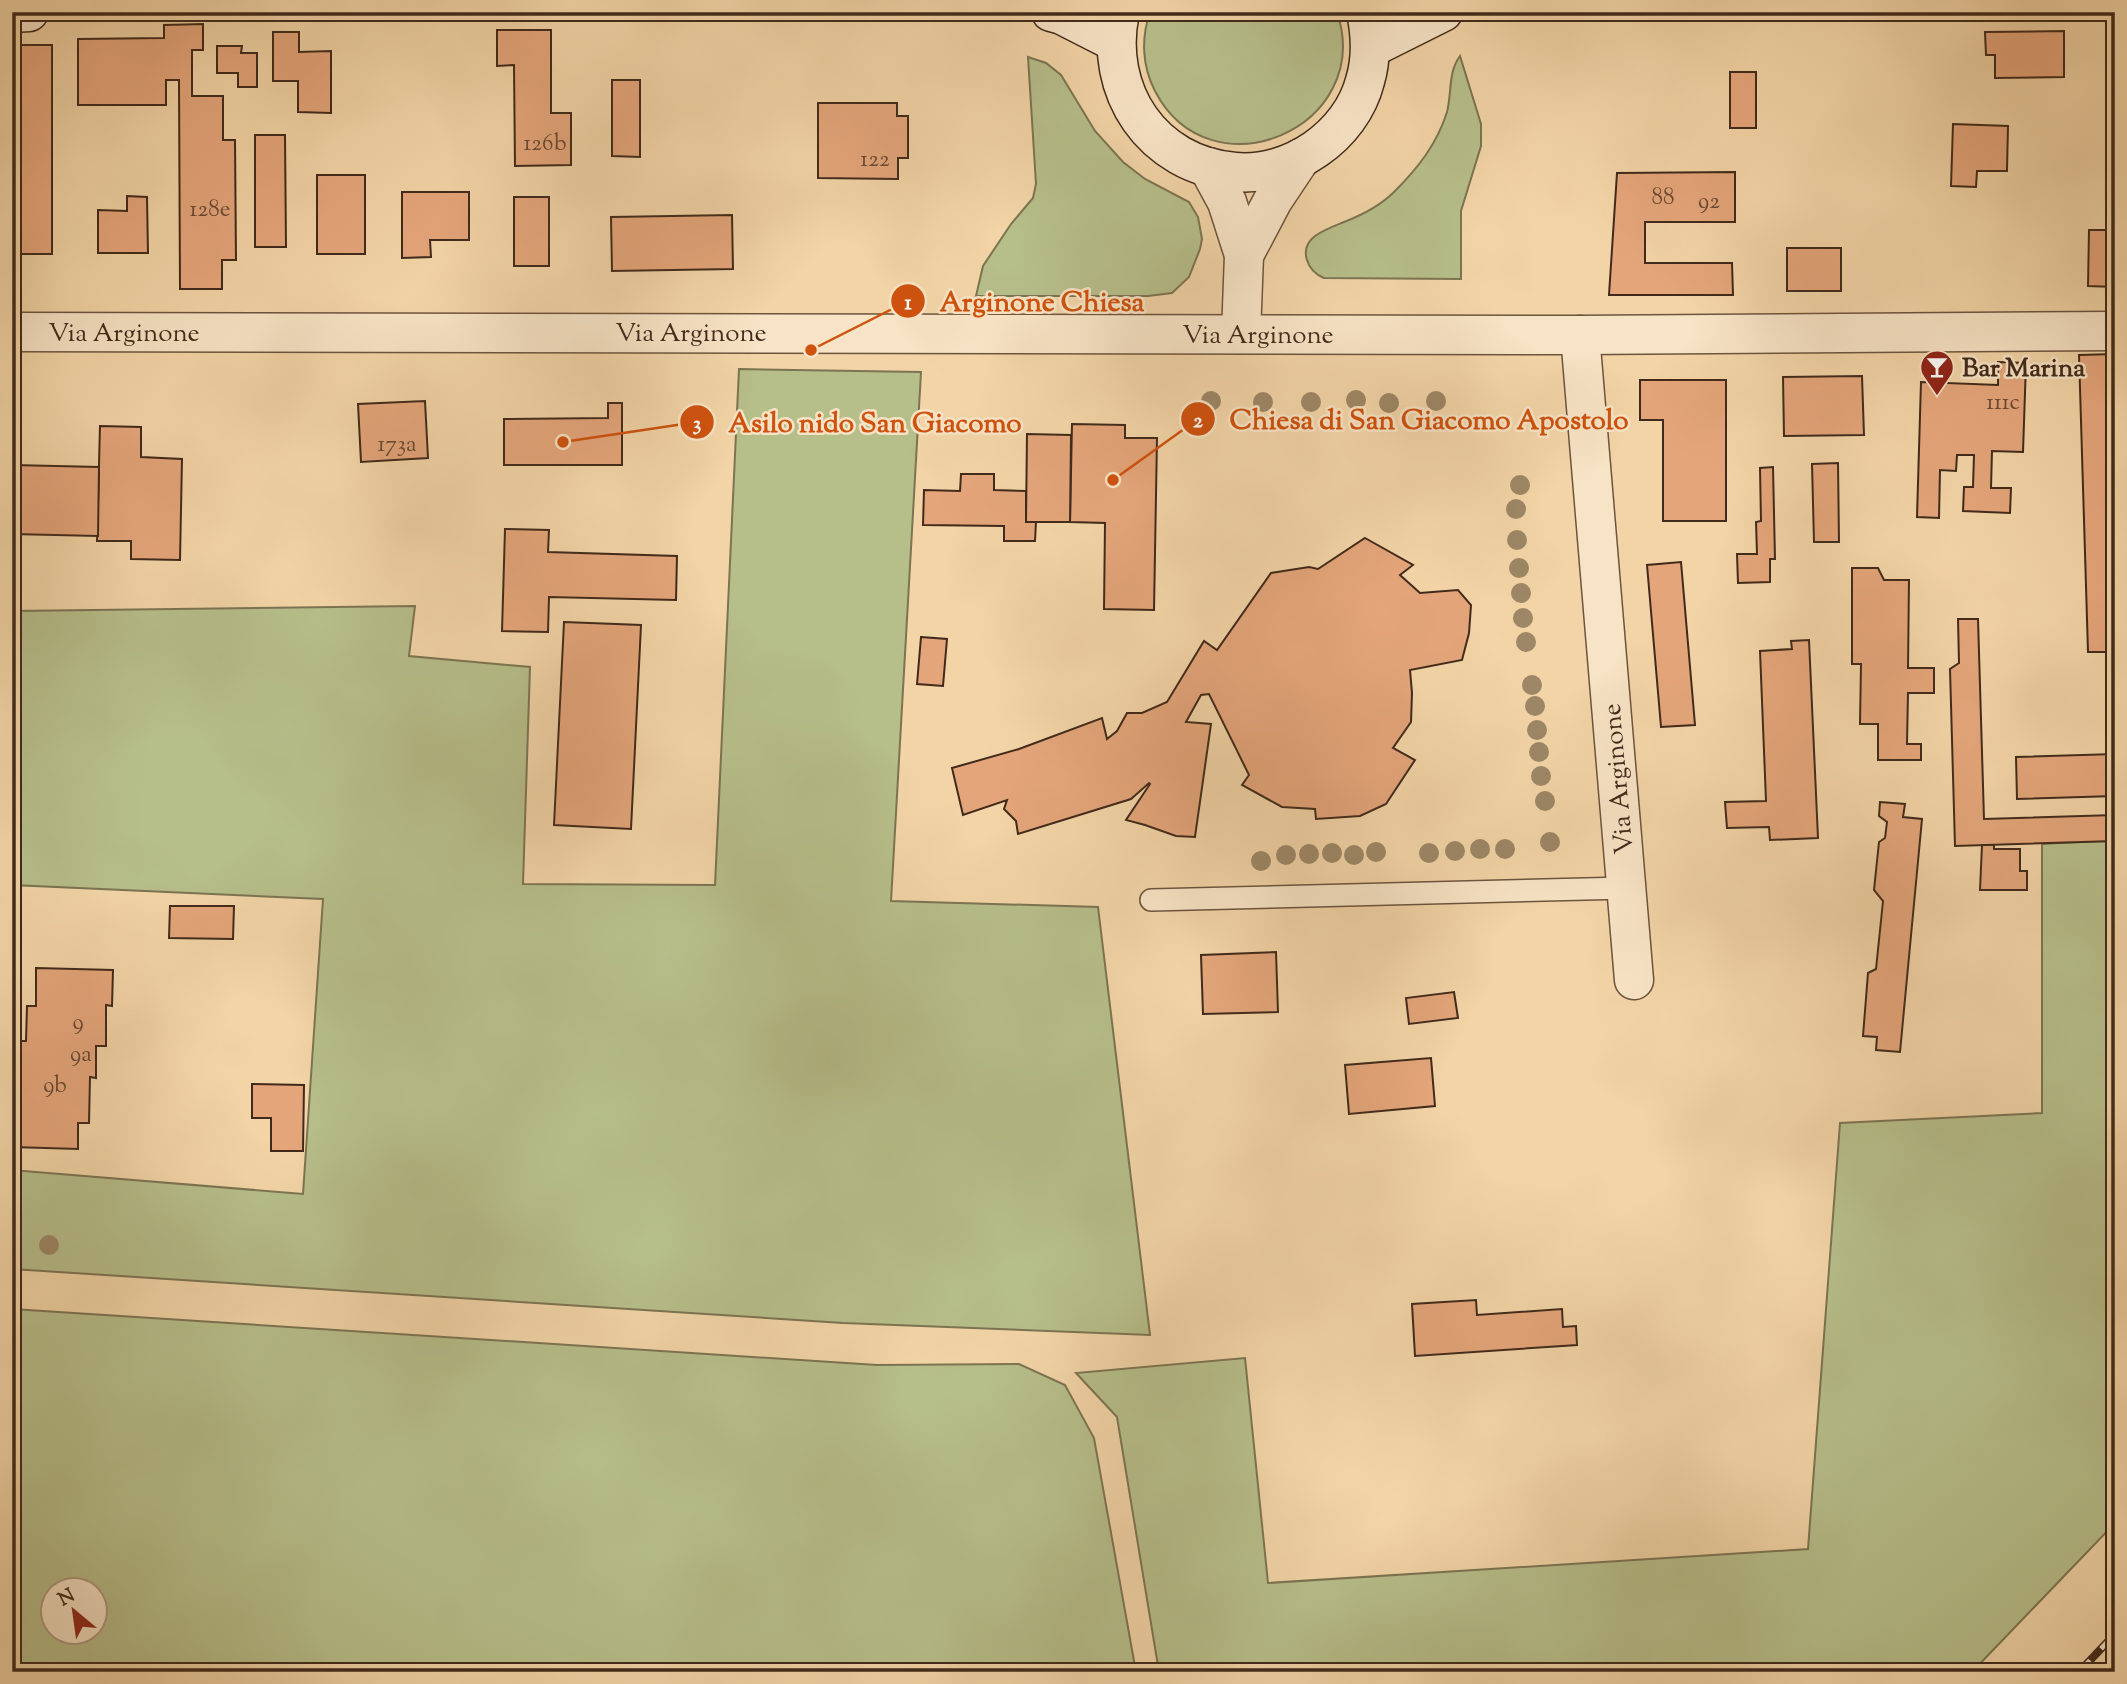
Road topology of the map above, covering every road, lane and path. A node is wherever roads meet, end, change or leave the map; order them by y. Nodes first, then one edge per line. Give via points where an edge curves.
1 (29, 12) edge
2 (1051, 12) edge
3 (1443, 12) edge
4 (12, 13) edge
5 (1117, 27) edge
6 (1368, 30) edge
7 (1301, 158) junction
8 (1208, 167) junction
9 (1244, 255) junction
10 (2115, 331) edge
11 (12, 332) edge
12 (1241, 334) junction
13 (1580, 335) junction
14 (1626, 888) junction
15 (1151, 900) dead end
16 (1634, 980) dead end

1 - 4 street
2 - 5 street
3 - 6 street
5 - 8 street via 1120,80 1134,112 1166,146
6 - 7 street via 1365,83 1350,114 1336,132
7 - 8 street via 1254,171
7 - 9 street
8 - 9 street via 1227,202
9 - 12 street
10 - 13 street, Via Arginone
11 - 12 street, Via Arginone
12 - 13 street, Via Arginone
13 - 14 street, Via Arginone
14 - 15 lane, Via Arginone
14 - 16 street, Via Arginone

